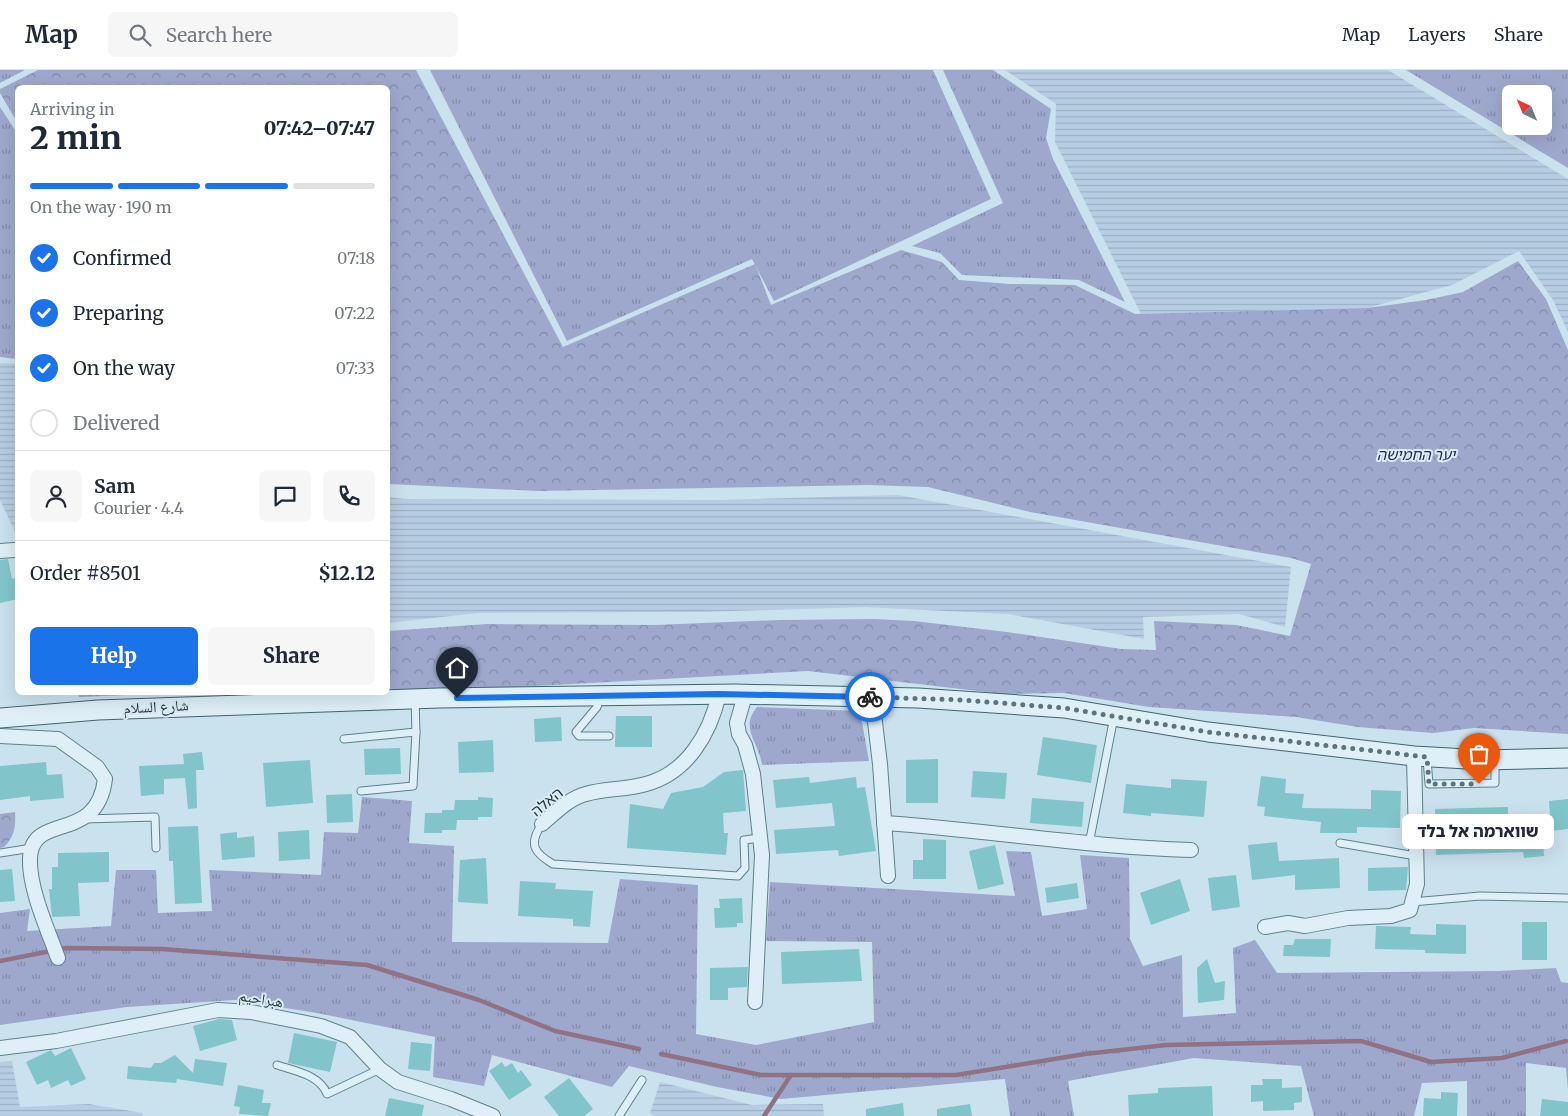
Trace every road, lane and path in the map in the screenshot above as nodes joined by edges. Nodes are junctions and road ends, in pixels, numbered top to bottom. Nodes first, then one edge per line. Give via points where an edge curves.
1 (719, 694) junction
2 (744, 694) junction
3 (600, 696) junction
4 (872, 697) junction
5 (415, 698) junction
6 (1114, 716) junction
7 (0, 718) edge
8 (416, 732) junction
9 (0, 736) edge
10 (609, 736) dead end
11 (344, 739) dead end
12 (1421, 756) junction
13 (1568, 758) edge
14 (1494, 761) junction
15 (361, 791) dead end
16 (84, 820) junction
17 (884, 823) junction
18 (542, 824) joint
19 (760, 838) junction
20 (1340, 843) dead end
21 (1089, 844) junction
22 (32, 848) junction
23 (156, 848) dead end
24 (1191, 850) dead end
25 (0, 853) edge
26 (1416, 856) junction
27 (888, 876) dead end
28 (1568, 898) edge
29 (1412, 902) junction
30 (1265, 927) dead end
31 (58, 958) dead end
32 (756, 1002) dead end
33 (0, 1048) edge
34 (277, 1065) dead end
35 (380, 1069) junction
36 (642, 1080) dead end
37 (493, 1116) edge
38 (620, 1116) edge

1 - 2 main road, شارع السلام
1 - 3 main road, شارع السلام
1 - 18 street, האלה via 708,727 690,758 675,771 645,785 584,794 565,804
2 - 4 main road, شارع السلام
2 - 19 street via 737,723 753,774
3 - 5 main road, شارع السلام
3 - 10 lane via 597,707 576,732 579,736
4 - 6 main road, شارع السلام via 1017,704
4 - 17 street
5 - 7 main road, شارع السلام via 108,710
5 - 8 lane
6 - 12 main road, شارع السلام via 1208,732
6 - 21 lane
8 - 11 lane
8 - 15 lane via 413,786
9 - 16 street via 58,739 97,767 105,779 103,796
12 - 14 main road, شارع السلام
12 - 14 lane via 1429,784 1495,784
12 - 26 street
13 - 14 main road, شارع السلام
16 - 22 street via 40,834
16 - 23 lane via 155,817
17 - 21 street via 987,831
17 - 27 street
18 - 19 lane, האלה via 536,832 535,850 553,864 738,876 745,868 744,840
19 - 32 street
20 - 26 lane
21 - 24 street
22 - 25 lane
22 - 31 street via 30,860 34,889
26 - 29 street via 1417,884
28 - 29 lane via 1480,896
29 - 30 street via 1410,910 1391,916
33 - 35 street, هبراحيم via 56,1041 201,1012 236,1010 321,1026 350,1037
34 - 35 lane via 320,1082 327,1094
35 - 37 street, هبراحيم via 398,1082
36 - 38 lane

